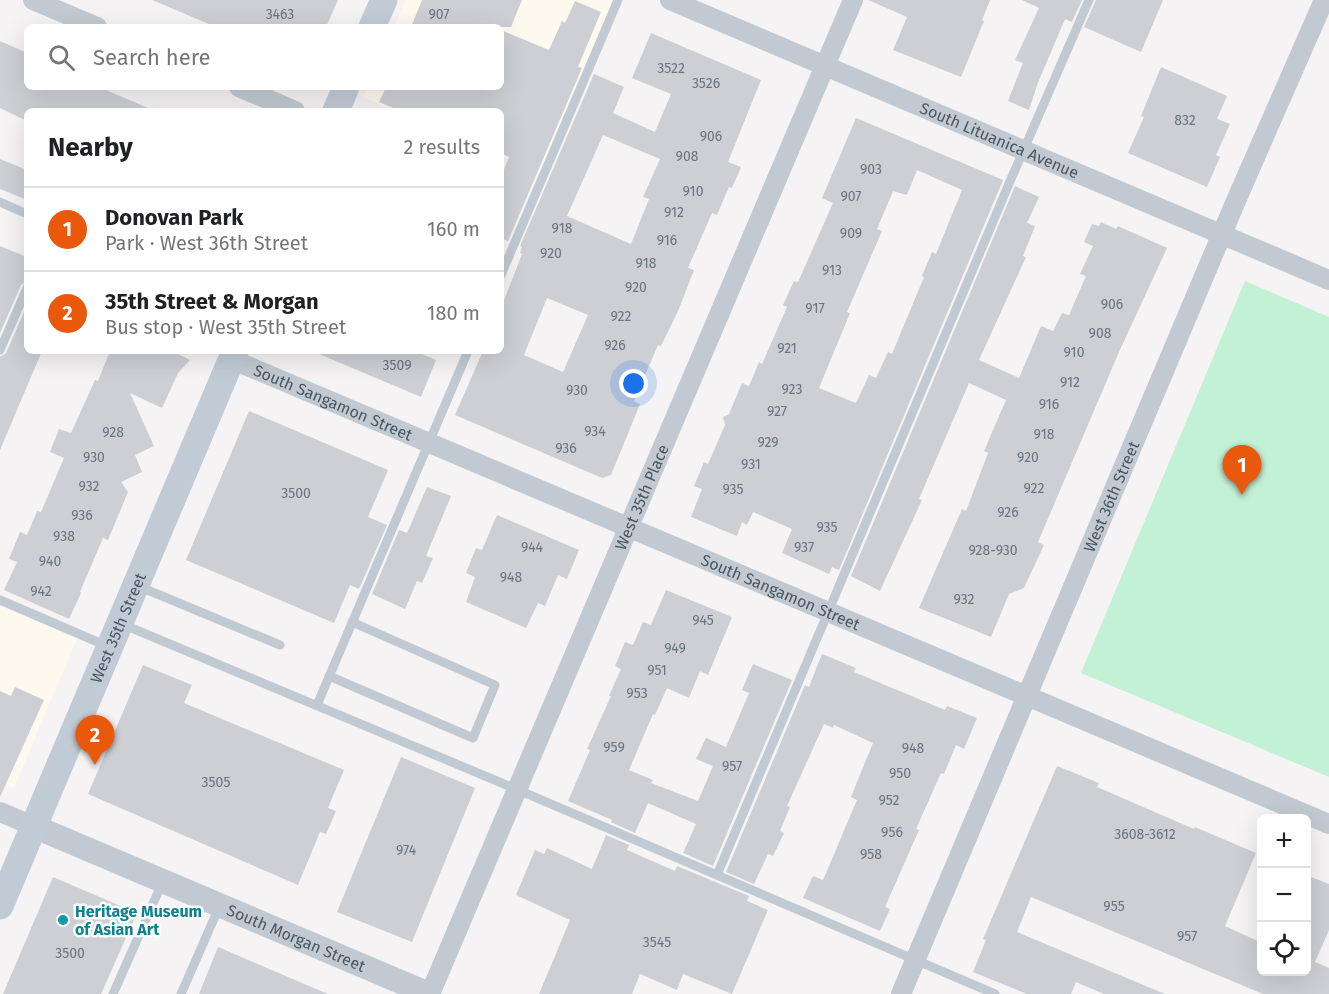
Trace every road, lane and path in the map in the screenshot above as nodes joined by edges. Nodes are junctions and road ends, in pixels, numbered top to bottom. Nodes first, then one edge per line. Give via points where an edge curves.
1 (33, 0) edge
2 (384, 0) edge
3 (618, 0) edge
4 (670, 0) edge
5 (853, 0) edge
6 (1089, 0) edge
7 (1324, 0) edge
8 (90, 24) edge
9 (373, 24) edge
10 (825, 66) junction
11 (246, 90) edge
12 (345, 90) edge
13 (288, 108) edge
14 (337, 108) edge
15 (1024, 150) junction
16 (0, 202) edge
17 (24, 212) edge
18 (1222, 234) junction
19 (504, 268) edge
20 (1329, 280) edge
21 (24, 295) edge
22 (0, 350) edge
23 (467, 354) edge
24 (233, 355) edge
25 (429, 443) junction
26 (628, 527) junction
27 (136, 585) junction
28 (0, 600) edge
29 (830, 612) junction
30 (352, 622) junction
31 (115, 635) junction
32 (280, 645) dead end
33 (329, 676) junction
34 (1027, 695) junction
35 (317, 705) junction
36 (517, 790) junction
37 (0, 812) edge
38 (1329, 824) edge
39 (33, 826) junction
40 (717, 875) junction
41 (163, 881) junction
42 (220, 905) junction
43 (0, 906) edge
44 (915, 960) junction
45 (113, 994) edge
46 (181, 994) edge
47 (430, 994) edge
48 (901, 994) edge
49 (995, 994) edge

1 - 8 street
2 - 9 main road
3 - 19 lane
4 - 10 street, South Lituanica Avenue
5 - 10 street, West 35th Place
6 - 15 lane
7 - 18 street, West 36th Street
10 - 15 street, South Lituanica Avenue
10 - 26 street, West 35th Place
11 - 13 street
12 - 14 main road
15 - 18 street, South Lituanica Avenue
15 - 29 lane
16 - 17 lane
18 - 20 street, South Lituanica Avenue
18 - 34 street, West 36th Street
21 - 22 lane
23 - 25 lane
24 - 25 street, South Sangamon Street
24 - 27 main road, West 35th Street
25 - 26 street, South Sangamon Street
25 - 30 lane
26 - 29 street, South Sangamon Street
26 - 36 street, West 35th Place
27 - 31 main road, West 35th Street
27 - 32 lane
28 - 31 lane
29 - 34 street, South Sangamon Street
29 - 40 lane
30 - 33 lane
30 - 33 lane via 495,685 473,738
31 - 35 lane
31 - 39 main road, West 35th Street
33 - 35 lane
34 - 38 street, South Sangamon Street
34 - 44 street, West 36th Street
35 - 36 lane
36 - 40 lane
36 - 47 street, West 35th Place
37 - 39 street, South Morgan Street
39 - 41 street, South Morgan Street
39 - 43 main road, West 35th Street
40 - 44 lane
41 - 42 street, South Morgan Street
41 - 45 lane
42 - 46 lane
42 - 47 street, South Morgan Street
44 - 48 street, West 36th Street
44 - 49 lane

